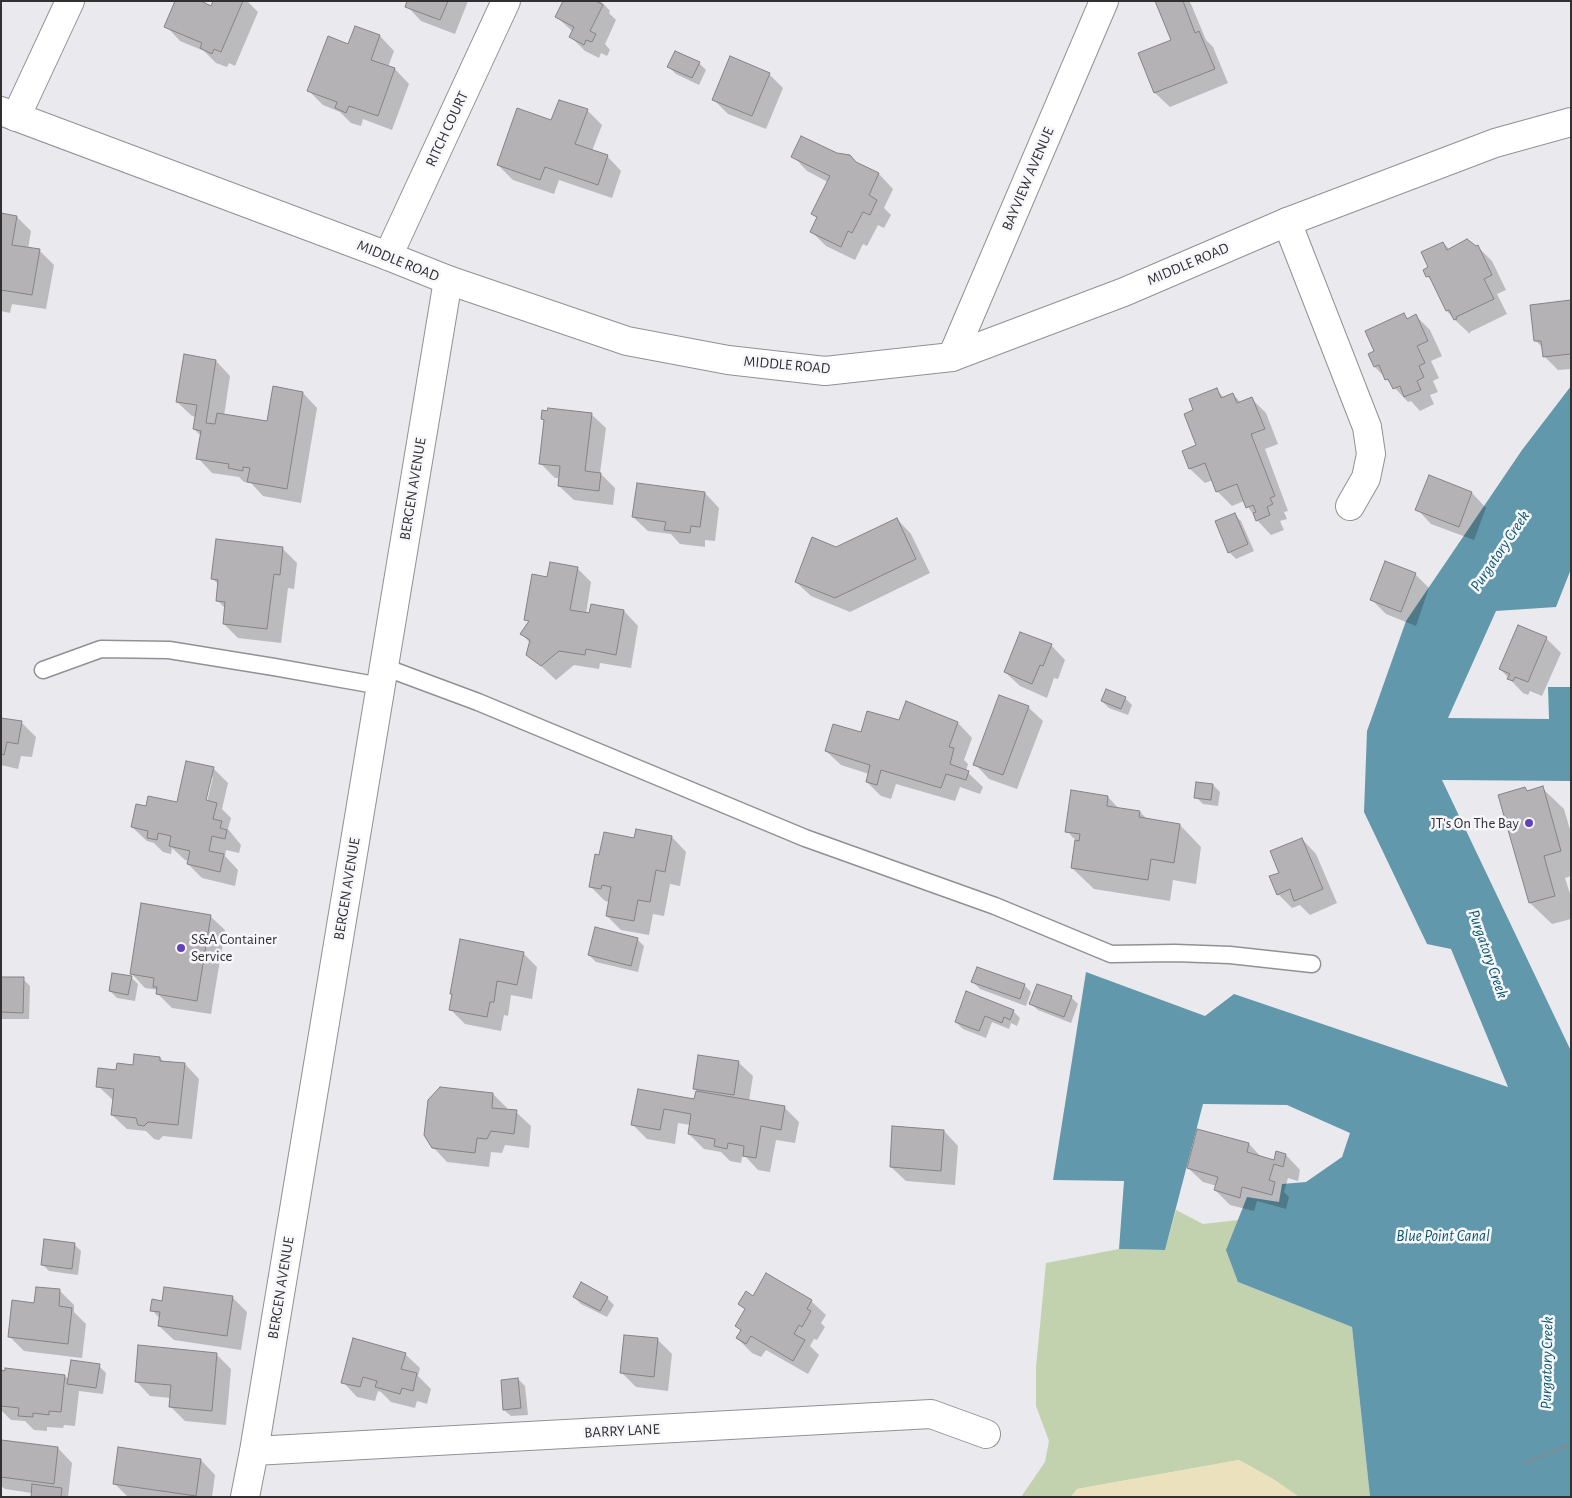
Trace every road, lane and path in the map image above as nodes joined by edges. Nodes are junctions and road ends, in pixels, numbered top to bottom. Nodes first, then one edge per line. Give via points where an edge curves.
1 (70, 1) edge
2 (506, 1) edge
3 (1104, 1) edge
4 (8, 114) edge
5 (1571, 122) edge
6 (1287, 222) junction
7 (388, 256) junction
8 (448, 280) junction
9 (952, 356) junction
10 (1350, 506) dead end
11 (44, 670) dead end
12 (382, 676) junction
13 (1312, 964) dead end
14 (986, 1434) dead end
15 (1571, 1444) edge
16 (254, 1451) junction
17 (1524, 1464) dead end
18 (245, 1497) edge

1 - 4 street
2 - 7 street, RITCH COURT
3 - 9 street, BAYVIEW AVENUE
4 - 7 street, MIDDLE ROAD
5 - 6 street, MIDDLE ROAD via 1495,143
6 - 9 street, MIDDLE ROAD via 1124,292
6 - 10 street via 1367,427 1371,454 1366,478
7 - 8 street, MIDDLE ROAD
8 - 9 street, MIDDLE ROAD via 627,341 728,360 825,371
8 - 12 street, BERGEN AVENUE
11 - 12 lane via 102,649 169,650
12 - 13 lane via 478,702 805,838 995,906 1111,954 1230,955
12 - 16 street, BERGEN AVENUE
14 - 16 street, BARRY LANE via 931,1414
15 - 17 path
16 - 18 street, BERGEN AVENUE

